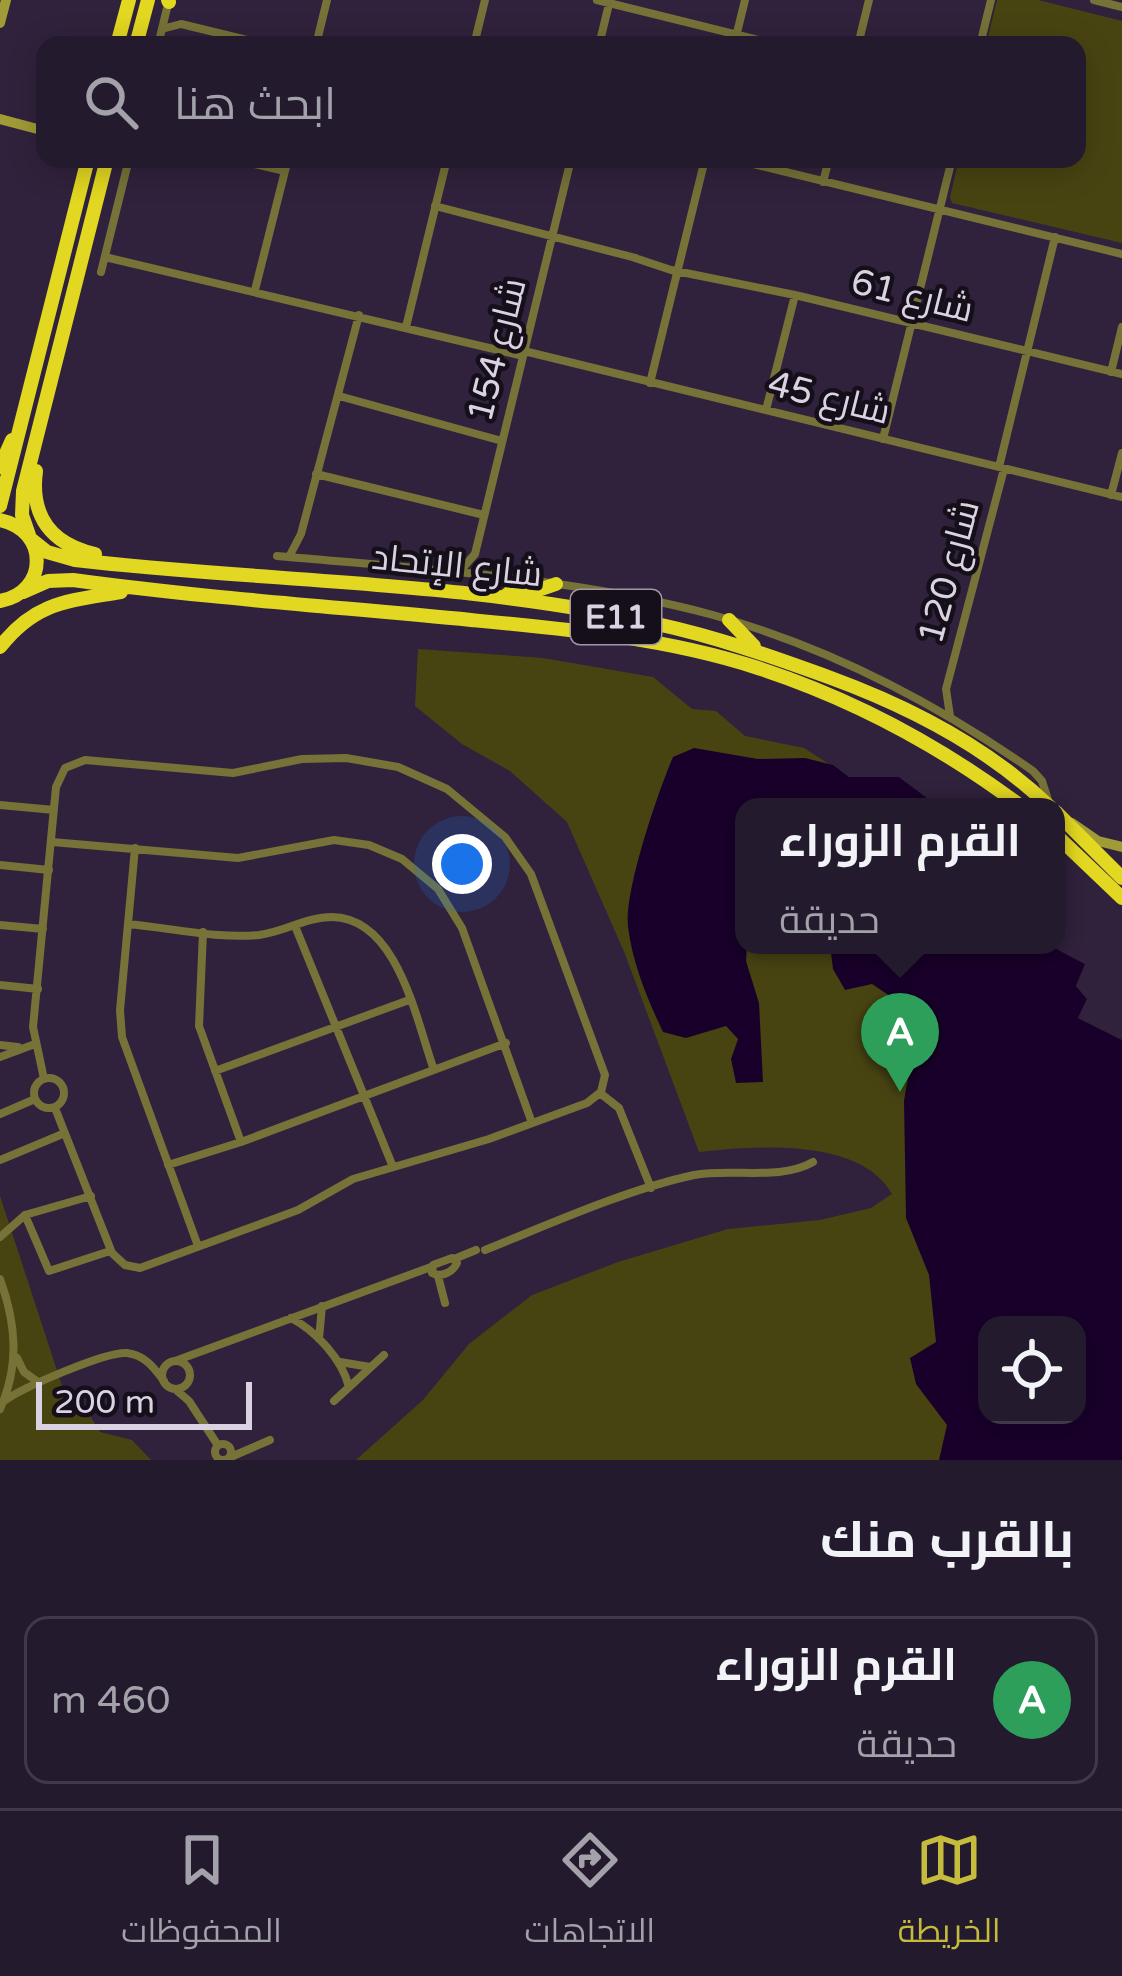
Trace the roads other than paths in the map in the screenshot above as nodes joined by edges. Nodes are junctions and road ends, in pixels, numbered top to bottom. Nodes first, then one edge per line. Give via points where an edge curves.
1 (129, 0) edge
2 (328, 0) edge
3 (485, 0) edge
4 (597, 0) edge
5 (745, 0) edge
6 (869, 0) edge
7 (991, 0) edge
8 (1094, 0) edge
9 (3, 1) edge
10 (163, 2) edge
11 (609, 2) edge
12 (1122, 7) edge
13 (0, 23) edge
14 (181, 24) junction
15 (162, 29) junction
16 (119, 36) edge
17 (145, 36) edge
18 (160, 36) edge
19 (231, 36) edge
20 (318, 36) edge
21 (476, 36) edge
22 (601, 36) edge
23 (722, 36) edge
24 (736, 36) edge
25 (860, 36) edge
26 (982, 36) edge
27 (0, 119) edge
28 (36, 128) edge
29 (86, 168) edge
30 (105, 168) edge
31 (127, 168) edge
32 (269, 168) edge
33 (287, 168) edge
34 (445, 168) edge
35 (569, 168) edge
36 (703, 168) edge
37 (769, 168) edge
38 (827, 168) edge
39 (950, 168) edge
40 (286, 172) junction
41 (824, 182) junction
42 (435, 209) junction
43 (939, 210) junction
44 (552, 238) junction
45 (1054, 238) junction
46 (1122, 254) edge
47 (105, 256) junction
48 (678, 269) junction
49 (101, 272) dead end
50 (256, 290) junction
51 (795, 295) junction
52 (358, 315) junction
53 (911, 323) junction
54 (406, 327) junction
55 (1122, 327) edge
56 (1027, 351) junction
57 (524, 354) junction
58 (1111, 372) junction
59 (1122, 374) edge
60 (650, 383) junction
61 (339, 396) junction
62 (28, 402) junction
63 (766, 410) junction
64 (39, 429) junction
65 (883, 439) junction
66 (502, 441) junction
67 (1122, 453) edge
68 (0, 466) edge
69 (1002, 468) junction
70 (316, 474) junction
71 (1117, 496) edge
72 (0, 506) edge
73 (484, 514) junction
74 (0, 520) edge
75 (301, 534) junction
76 (31, 537) junction
77 (475, 554) junction
78 (277, 556) dead end
79 (290, 557) junction
80 (308, 559) junction
81 (139, 567) junction
82 (457, 573) junction
83 (486, 577) junction
84 (506, 578) junction
85 (556, 584) junction
86 (131, 588) junction
87 (13, 597) edge
88 (506, 599) junction
89 (0, 612) edge
90 (728, 620) junction
91 (0, 647) edge
92 (763, 652) junction
93 (946, 689) junction
94 (925, 702) junction
95 (950, 716) junction
96 (1009, 798) edge
97 (1039, 798) edge
98 (1050, 798) edge
99 (0, 805) edge
100 (54, 810) junction
101 (1065, 818) edge
102 (1065, 821) edge
103 (52, 842) junction
104 (1065, 844) edge
105 (1122, 847) edge
106 (135, 848) junction
107 (0, 865) edge
108 (49, 870) junction
109 (1122, 878) edge
110 (1122, 898) edge
111 (128, 924) junction
112 (0, 925) edge
113 (295, 926) junction
114 (43, 928) junction
115 (203, 932) junction
116 (0, 986) edge
117 (38, 989) junction
118 (409, 1000) junction
119 (334, 1027) junction
120 (506, 1043) junction
121 (0, 1045) edge
122 (30, 1046) junction
123 (0, 1057) edge
124 (434, 1070) junction
125 (215, 1072) junction
126 (44, 1079) junction
127 (600, 1093) junction
128 (366, 1095) junction
129 (35, 1099) junction
130 (55, 1108) junction
131 (0, 1114) edge
132 (532, 1123) junction
133 (64, 1133) junction
134 (241, 1142) junction
135 (0, 1160) edge
136 (813, 1162) dead end
137 (168, 1165) junction
138 (393, 1167) junction
139 (651, 1188) junction
140 (91, 1196) junction
141 (25, 1215) junction
142 (0, 1237) edge
143 (199, 1246) junction
144 (111, 1250) junction
145 (435, 1271) junction
146 (0, 1279) edge
147 (445, 1304) dead end
148 (322, 1305) junction
149 (290, 1317) junction
150 (319, 1340) junction
151 (204, 1349) junction
152 (15, 1352) junction
153 (384, 1355) dead end
154 (339, 1361) junction
155 (148, 1362) junction
156 (172, 1362) junction
157 (370, 1367) junction
158 (189, 1371) junction
159 (40, 1382) junction
160 (164, 1382) junction
161 (187, 1383) junction
162 (350, 1387) junction
163 (174, 1388) junction
164 (189, 1401) junction
165 (334, 1401) dead end
166 (2, 1405) edge
167 (270, 1440) dead end

1 - 16 highway
2 - 20 street
3 - 21 street
4 - 11 street
5 - 24 street
6 - 25 street
7 - 26 street
8 - 12 street
9 - 13 street
10 - 14 street
10 - 15 street
10 - 17 highway
11 - 22 street
11 - 23 street
14 - 15 street
14 - 19 street
15 - 18 street
27 - 28 street
29 - 62 highway
30 - 64 highway
31 - 47 street
32 - 40 street
33 - 40 street
34 - 42 street
35 - 44 street, شارع 154
36 - 48 street
37 - 41 street
38 - 41 street
39 - 43 street
40 - 50 street
41 - 43 street
42 - 44 street, شارع 61
42 - 54 street
43 - 45 street
43 - 53 street
44 - 48 street, شارع 61
44 - 57 street, شارع 154
45 - 46 street
45 - 56 street, شارع 120
47 - 49 street
47 - 50 street, شارع 45
48 - 51 street, شارع 61
48 - 60 street
50 - 52 street, شارع 45
51 - 53 street, شارع 61
51 - 63 street
52 - 54 street, شارع 45
52 - 61 street
53 - 56 street, شارع 61
53 - 65 street
54 - 57 street, شارع 45
55 - 58 street
56 - 58 street, شارع 61
56 - 69 street, شارع 120
57 - 60 street, شارع 45
57 - 66 street, شارع 154
58 - 59 street, شارع 61
60 - 63 street, شارع 45
61 - 66 street
61 - 70 street
62 - 68 highway
62 - 72 highway
63 - 65 street, شارع 45
64 - 76 highway via 22,504
64 - 81 highway via 34,484 44,524 72,548
65 - 69 street, شارع 45
66 - 73 street, شارع 154
67 - 71 street
69 - 71 street, شارع 45
69 - 93 street, شارع 120
70 - 73 street
70 - 75 street
73 - 77 street, شارع 154
74 - 76 highway, شارع الإتحاد
75 - 79 street
75 - 80 street
76 - 81 highway, شارع الإتحاد / E11 via 62,557
76 - 87 highway via 38,562 31,584
77 - 82 street
77 - 83 street
78 - 79 street
79 - 80 street
80 - 82 street
81 - 88 highway, شارع الإتحاد / E11
82 - 83 street
83 - 84 street
84 - 85 street
84 - 88 highway via 515,589
85 - 88 highway
85 - 90 street
86 - 87 highway, شارع الإتحاد / E11 via 57,579
86 - 91 highway via 49,606
86 - 96 highway, شارع الإتحاد / E11 via 550,626 702,652 866,711
87 - 89 street
88 - 92 highway, شارع الإتحاد / E11 via 652,622
90 - 92 highway
90 - 94 street
92 - 97 highway, شارع الإتحاد / E11 via 909,712
93 - 94 street, شارع 120
93 - 95 street, شارع 120
94 - 95 street
95 - 98 street via 1034,771
99 - 100 street
100 - 103 street
100 - 127 street via 60,773 85,760 232,773 346,758 434,782 483,815 531,874 604,1070
101 - 105 street
102 - 109 highway, شارع الإتحاد / E11
103 - 106 street
103 - 108 street
104 - 110 highway
106 - 111 street
106 - 120 street via 248,858 334,840 402,859 454,913
107 - 108 street
108 - 114 street
111 - 115 street
111 - 137 street via 122,1037
112 - 114 street
113 - 115 street via 254,935
113 - 118 street via 335,917 371,930
113 - 119 street
114 - 117 street
115 - 125 street via 197,1012
116 - 117 street
117 - 122 street
118 - 119 street
118 - 124 street
119 - 125 street
119 - 128 street
120 - 124 street
120 - 132 street
121 - 122 street
122 - 123 street
122 - 126 street
124 - 128 street
125 - 134 street
126 - 129 street
126 - 130 street via 64,1088
127 - 132 street
127 - 139 street via 619,1108
128 - 134 street
128 - 138 street
129 - 130 street
129 - 131 street
130 - 133 street
132 - 138 street
133 - 135 street
133 - 140 street
134 - 137 street
136 - 139 street via 794,1170 705,1173
137 - 143 street
138 - 143 street
139 - 145 street
140 - 141 street
140 - 144 street
141 - 142 street
141 - 144 street via 49,1271
143 - 144 street via 135,1268
145 - 147 street
145 - 148 street
146 - 152 street
148 - 149 street
148 - 150 street
149 - 150 street
149 - 151 street
150 - 154 street
151 - 156 street
151 - 158 street
152 - 159 street
152 - 166 street
153 - 157 street
154 - 157 street
154 - 162 street
155 - 156 street
155 - 159 street via 116,1354
155 - 160 street
156 - 158 street
156 - 160 street
157 - 162 street
158 - 161 street
159 - 166 street
160 - 163 street
161 - 163 street
161 - 164 street
162 - 165 street
163 - 164 street
164 - 167 street via 226,1460

